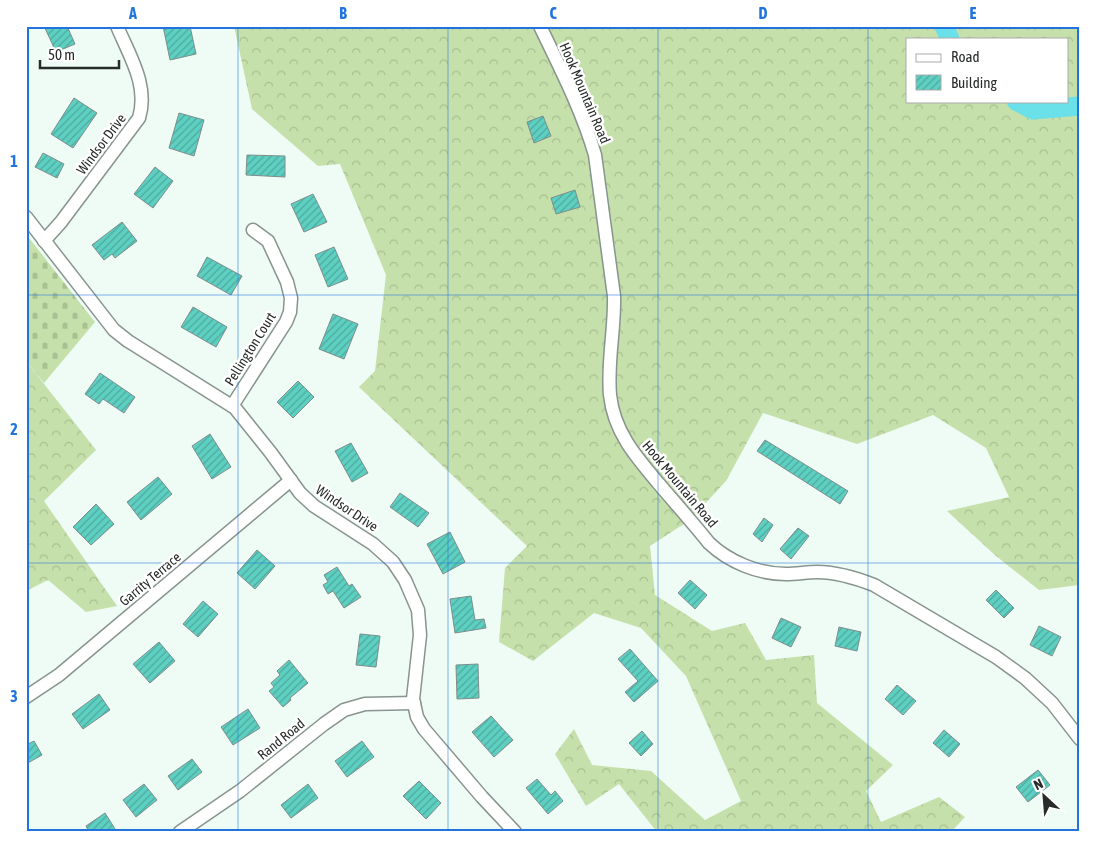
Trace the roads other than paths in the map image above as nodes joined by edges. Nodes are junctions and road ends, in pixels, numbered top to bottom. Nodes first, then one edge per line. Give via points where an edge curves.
1 (117, 26) edge
2 (540, 26) edge
3 (26, 217) edge
4 (253, 230) dead end
5 (44, 241) junction
6 (232, 406) junction
7 (291, 480) junction
8 (26, 697) edge
9 (414, 703) junction
10 (1080, 738) edge
11 (180, 832) edge
12 (515, 832) edge

1 - 5 street, Windsor Drive via 142,85 140,118
2 - 10 street, Hook Mountain Road via 578,107 595,155 614,296 610,396 617,424 635,456 719,553 773,574 834,574 880,588 996,657 1025,678 1052,703
3 - 5 street, Windsor Drive
4 - 6 street, Pellington Court via 268,241 287,282 290,307 286,322
5 - 6 street, Windsor Drive via 114,330
6 - 7 street, Windsor Drive
7 - 8 street, Garrity Terrace via 59,675
7 - 9 street, Windsor Drive via 314,506 384,553 405,580 420,622
9 - 11 street, Rand Road via 365,704 344,710 240,791
9 - 12 street, Windsor Drive via 424,729

